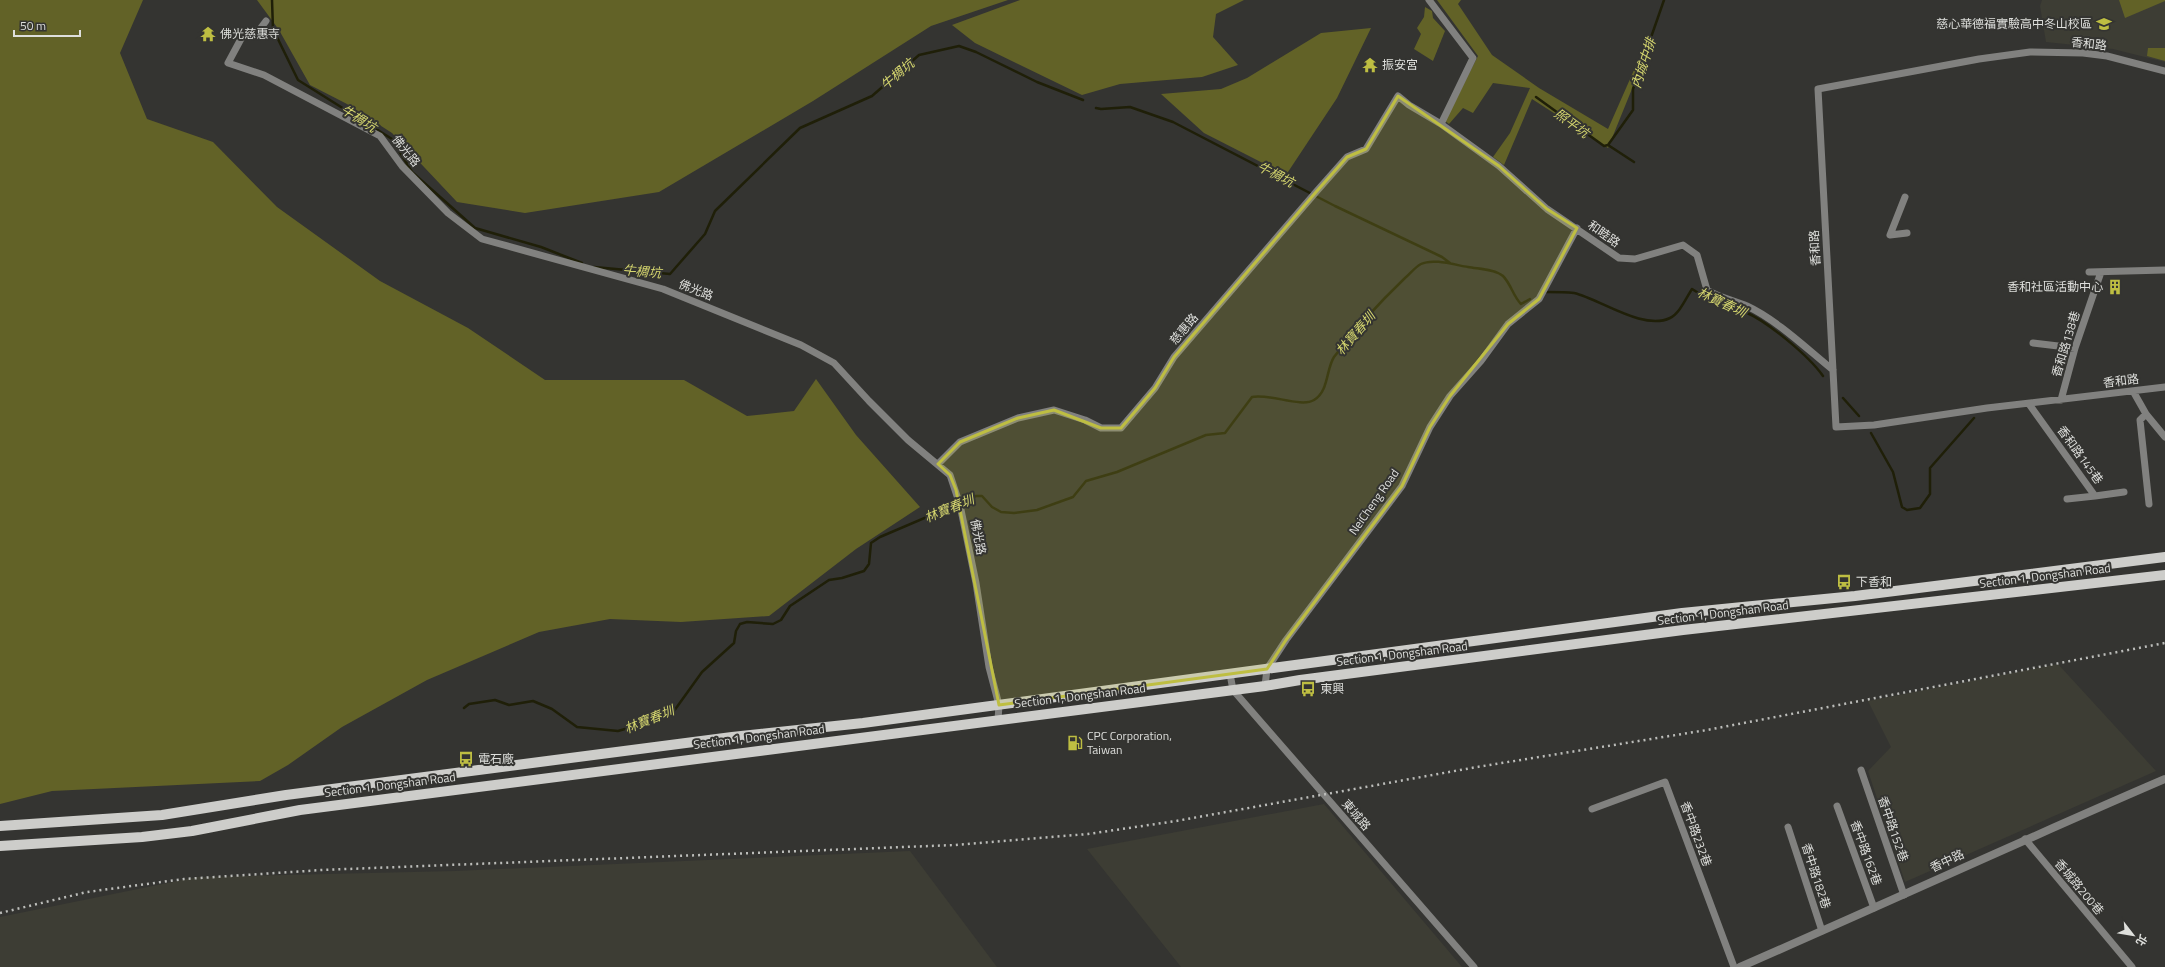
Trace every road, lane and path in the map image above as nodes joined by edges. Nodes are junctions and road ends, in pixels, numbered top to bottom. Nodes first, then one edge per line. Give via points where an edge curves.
1 (1429, 0) edge
2 (266, 22) dead end
3 (2165, 71) edge
4 (1398, 96) joint
5 (1441, 124) junction
6 (1905, 197) dead end
7 (1577, 228) junction
8 (1907, 233) dead end
9 (2165, 270) edge
10 (2089, 272) dead end
11 (2101, 272) junction
12 (2033, 343) dead end
13 (2075, 348) junction
14 (1833, 370) junction
15 (2165, 387) edge
16 (2133, 391) junction
17 (2061, 400) junction
18 (2029, 404) junction
19 (2146, 414) junction
20 (2165, 437) edge
21 (938, 464) junction
22 (2124, 492) dead end
23 (2095, 496) junction
24 (2067, 499) dead end
25 (2149, 504) dead end
26 (2165, 557) edge
27 (2165, 575) edge
28 (1855, 596) junction
29 (1856, 611) junction
30 (1682, 613) junction
31 (1683, 630) junction
32 (1267, 669) junction
33 (1230, 674) junction
34 (1265, 686) junction
35 (1233, 690) junction
36 (998, 705) junction
37 (998, 720) junction
38 (1861, 770) dead end
39 (415, 779) junction
40 (2165, 779) edge
41 (416, 794) junction
42 (1837, 806) dead end
43 (1592, 809) dead end
44 (0, 826) edge
45 (1788, 827) dead end
46 (2025, 839) junction
47 (0, 846) edge
48 (1904, 895) junction
49 (1874, 908) junction
50 (1822, 931) junction
51 (1474, 967) edge
52 (1734, 967) edge
53 (1740, 967) edge
54 (2132, 967) edge

1 - 5 street via 1472,58
2 - 21 street, 佛光路 via 260,30 242,37 228,63 264,75 380,136 402,166 448,213 482,238 664,288 801,345 834,363 908,440
3 - 14 street, 香和路 via 2083,53 2030,52 1818,89
4 - 5 street, 和睦路
4 - 21 street, 慈惠路 via 1366,149 1347,157 1174,357 1155,388 1121,428 1101,428 1054,410 1018,418 960,442
5 - 7 street, 和睦路 via 1499,166 1547,209
6 - 8 street via 1890,235
7 - 14 street, 和睦路 via 1619,258 1635,259 1683,245 1697,255 1707,290 1717,297 1754,310 1780,327
7 - 32 street, NeiCheng Road via 1538,299 1508,324 1481,361 1450,396 1430,427 1402,486
9 - 11 street
10 - 11 street
11 - 13 street, 香和路138巷
12 - 13 street
13 - 17 street, 香和路138巷
14 - 18 street, 香和路 via 1836,428
15 - 16 street, 香和路
16 - 17 street, 香和路
16 - 19 street
17 - 18 street, 香和路
18 - 23 street, 香和路145巷
19 - 20 street
19 - 25 street via 2140,420
21 - 36 street, 佛光路 via 950,475 960,504
22 - 23 street, 香和路145巷
23 - 24 street
26 - 28 main road, Section 1, Dongshan Road
27 - 29 main road, Section 1, Dongshan Road
28 - 29 main road
28 - 30 main road, Section 1, Dongshan Road
29 - 31 main road, Section 1, Dongshan Road
30 - 31 main road
30 - 32 main road, Section 1, Dongshan Road
31 - 34 main road, Section 1, Dongshan Road
32 - 33 main road, Section 1, Dongshan Road
32 - 34 street, NeiCheng Road
33 - 35 street
33 - 36 main road, Section 1, Dongshan Road
34 - 35 main road, Section 1, Dongshan Road
35 - 37 main road, Section 1, Dongshan Road
35 - 51 street, 東城路
36 - 37 street, 佛光路
36 - 39 main road, Section 1, Dongshan Road
37 - 41 main road, Section 1, Dongshan Road
38 - 48 street, 香中路152巷
39 - 41 main road
39 - 44 main road, Section 1, Dongshan Road via 286,795 162,815
40 - 46 street, 香中路
41 - 47 main road, Section 1, Dongshan Road via 300,810 185,832
42 - 49 street, 香中路162巷
43 - 52 street, 香中路232巷 via 1665,782
45 - 50 street, 香中路182巷
46 - 48 street, 香中路
46 - 54 street, 香城路200巷
48 - 49 street, 香中路
49 - 50 street, 香中路
50 - 53 street, 香中路

